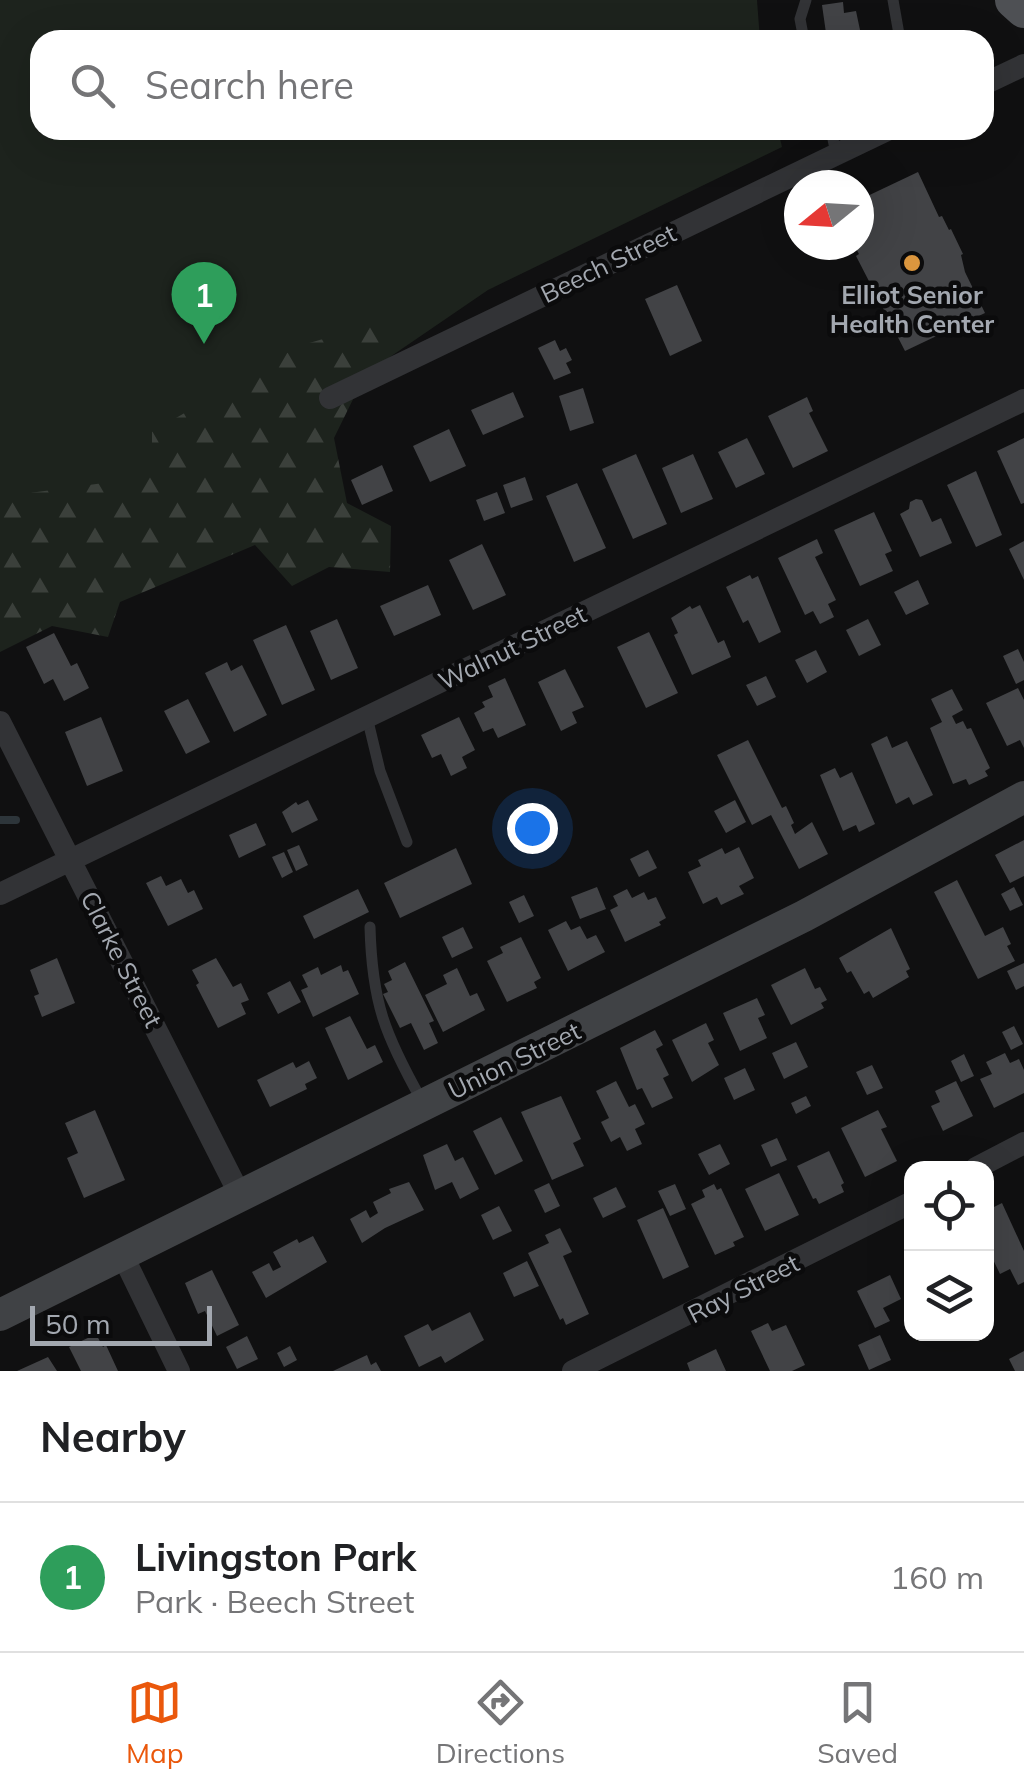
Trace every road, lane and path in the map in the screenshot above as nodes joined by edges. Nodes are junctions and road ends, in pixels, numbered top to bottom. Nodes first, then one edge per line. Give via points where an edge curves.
1 (806, 0) edge
2 (893, 0) edge
3 (1014, 0) edge
4 (1024, 9) edge
5 (802, 30) edge
6 (898, 30) edge
7 (1024, 65) edge
8 (994, 79) edge
9 (833, 142) edge
10 (330, 398) dead end
11 (1024, 400) edge
12 (368, 716) junction
13 (0, 722) edge
14 (1024, 797) edge
15 (406, 842) dead end
16 (72, 859) junction
17 (0, 894) edge
18 (370, 927) dead end
19 (424, 1104) junction
20 (1024, 1143) edge
21 (989, 1161) edge
22 (241, 1197) junction
23 (904, 1206) edge
24 (123, 1256) junction
25 (0, 1316) edge
26 (178, 1371) edge
27 (573, 1371) edge

1 - 5 lane
2 - 6 lane
3 - 4 main road
7 - 8 street
9 - 10 street, Beech Street
11 - 12 street, Walnut Street
12 - 15 lane
12 - 16 street, Walnut Street
13 - 16 street, Clarke Street
14 - 19 street, Union Street via 804,916
16 - 17 street, Walnut Street
16 - 22 street, Clarke Street
18 - 19 lane via 377,1006
19 - 22 street, Union Street
20 - 21 street
22 - 24 street, Union Street
23 - 27 street, Ray Street
24 - 25 street, Union Street
24 - 26 street

